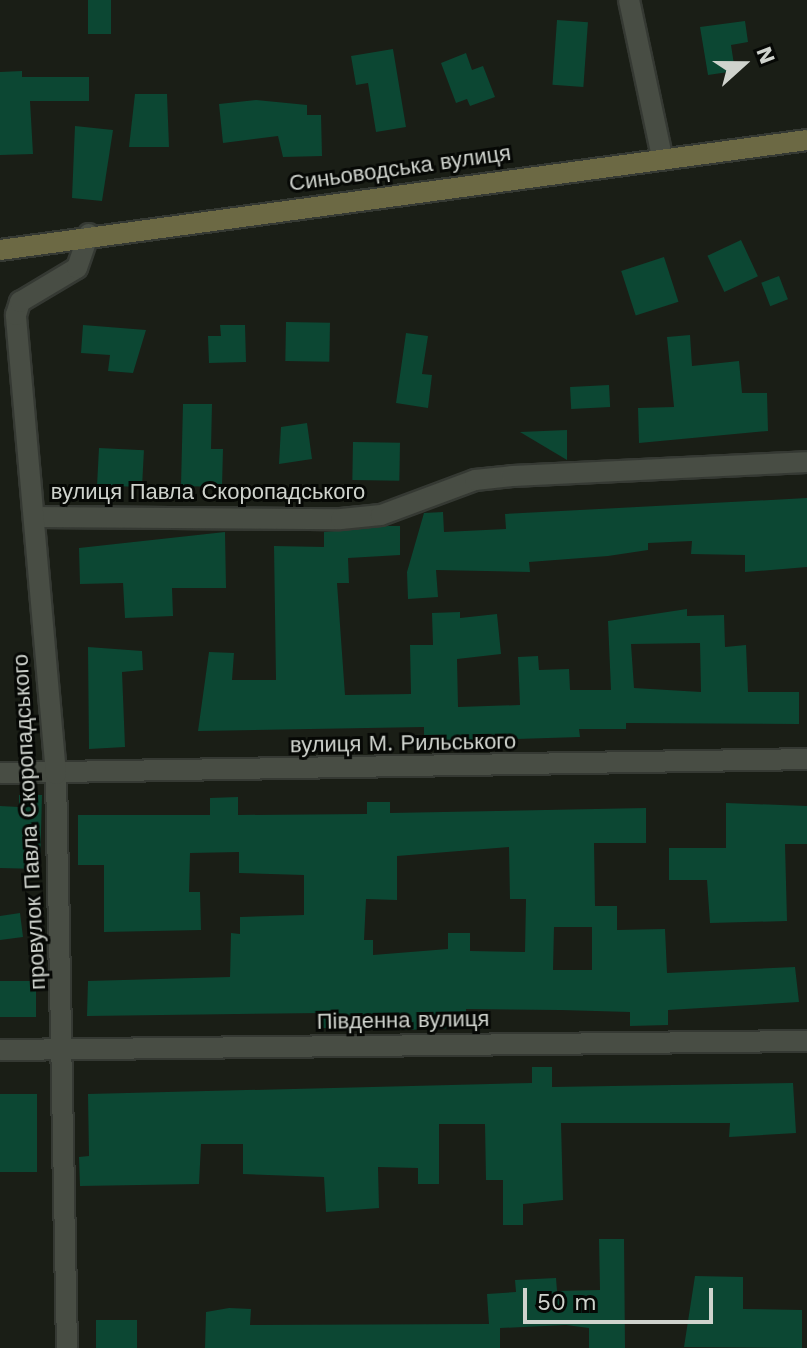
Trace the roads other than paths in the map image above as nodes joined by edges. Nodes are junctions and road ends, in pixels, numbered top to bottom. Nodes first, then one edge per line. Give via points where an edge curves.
1 (629, 0) edge
2 (807, 140) edge
3 (662, 157) junction
4 (89, 234) junction
5 (0, 250) edge
6 (807, 462) edge
7 (35, 517) junction
8 (807, 759) edge
9 (0, 773) edge
10 (56, 774) junction
11 (807, 1041) edge
12 (62, 1047) junction
13 (0, 1050) edge
14 (67, 1348) edge

1 - 3 street
2 - 3 street, Синьоводська вулиця
3 - 4 street, Синьоводська вулиця
4 - 5 street, Синьоводська вулиця
4 - 7 street, провулок Павла Скоропадського via 77,268 20,302 16,315
6 - 7 street, вулиця Павла Скоропадського via 500,477 381,515 341,519
7 - 10 street, провулок Павла Скоропадського
8 - 10 street, вулиця М. Рильського
9 - 10 street, вулиця М. Рильського
10 - 12 street, провулок Павла Скоропадського
11 - 12 street, Південна вулиця
12 - 13 street, Південна вулиця
12 - 14 street, провулок Павла Скоропадського

